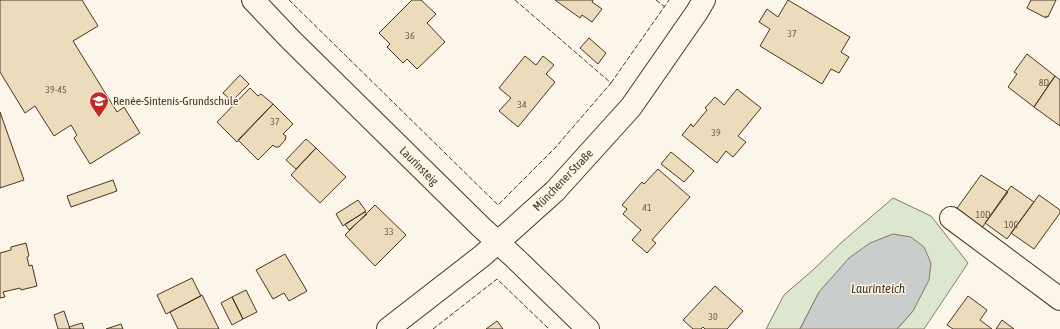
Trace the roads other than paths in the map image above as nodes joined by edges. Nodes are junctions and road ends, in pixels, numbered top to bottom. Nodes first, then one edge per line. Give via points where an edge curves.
1 (253, 0) edge
2 (704, 0) edge
3 (951, 218) dead end
4 (498, 242) junction
5 (1060, 299) edge
6 (388, 329) edge
7 (588, 329) edge

1 - 4 street, Laurinsteig
2 - 4 street, Münchener Straße via 631,107 555,191
3 - 5 street
4 - 6 street, Münchener Straße
4 - 7 street, Laurinsteig

